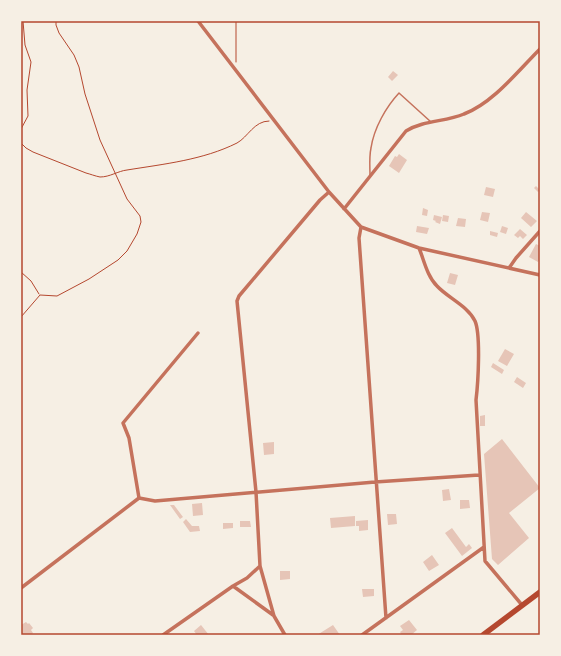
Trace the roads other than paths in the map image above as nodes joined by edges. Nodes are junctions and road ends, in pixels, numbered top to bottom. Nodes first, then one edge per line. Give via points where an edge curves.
1 (198, 21) edge
2 (540, 49) edge
3 (431, 122) junction
4 (370, 176) junction
5 (329, 192) junction
6 (344, 209) junction
7 (361, 227) junction
8 (540, 231) edge
9 (419, 248) junction
10 (509, 268) junction
11 (540, 275) edge
12 (198, 333) dead end
13 (479, 475) junction
14 (375, 482) junction
15 (256, 492) junction
16 (139, 498) junction
17 (484, 547) junction
18 (260, 566) junction
19 (233, 586) junction
20 (21, 588) edge
21 (540, 592) edge
22 (522, 605) junction
23 (274, 616) junction
24 (386, 618) junction
25 (163, 635) edge
26 (285, 635) edge
27 (362, 635) edge
28 (483, 635) edge

1 - 5 street
2 - 3 street via 483,105 463,115
3 - 4 street via 406,131
3 - 4 lane via 400,93 391,102 378,127 371,148
4 - 6 street
5 - 6 street
5 - 15 street via 237,301
6 - 7 street
7 - 9 street
7 - 14 street via 359,238
8 - 10 street
9 - 10 street
9 - 13 street via 436,285 467,310 475,321 478,334 476,400
10 - 11 street
12 - 16 street via 123,423 129,438
13 - 14 street
13 - 17 street
14 - 15 street
14 - 24 street
15 - 16 street via 154,501
15 - 18 street
16 - 20 street
17 - 22 street via 485,560
17 - 24 street
18 - 19 street
18 - 23 street
19 - 23 street
19 - 25 street
21 - 22 main road
22 - 28 main road
23 - 26 street
24 - 27 street

